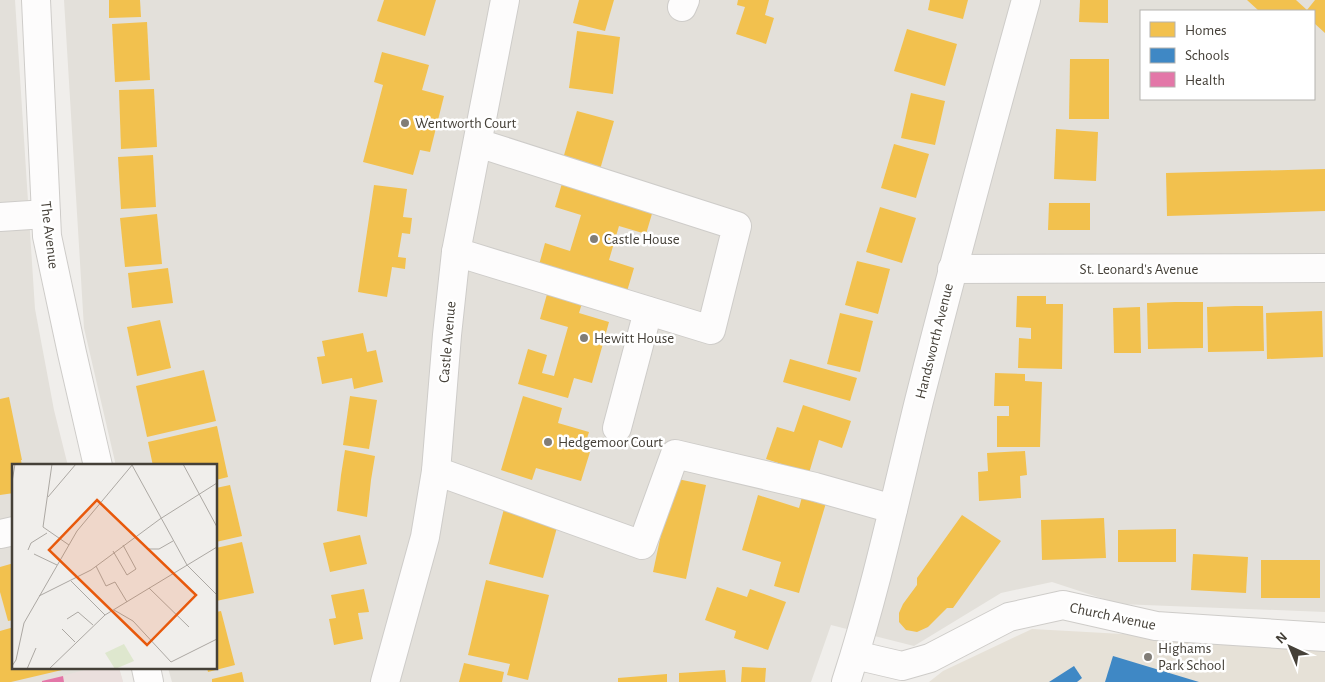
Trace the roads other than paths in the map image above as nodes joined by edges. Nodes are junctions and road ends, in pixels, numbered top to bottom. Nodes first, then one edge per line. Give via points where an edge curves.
1 (36, 0) edge
2 (506, 0) edge
3 (1026, 0) edge
4 (478, 143) junction
5 (46, 214) junction
6 (0, 217) edge
7 (456, 252) junction
8 (1325, 268) edge
9 (952, 270) junction
10 (648, 311) junction
11 (617, 428) dead end
12 (98, 464) edge
13 (436, 471) junction
14 (893, 510) junction
15 (1325, 637) edge
16 (855, 655) junction
17 (385, 682) edge
18 (846, 682) edge

1 - 5 street, The Avenue
2 - 4 street, Castle Avenue
3 - 9 street, Handsworth Avenue
4 - 7 street, Castle Avenue
4 - 10 street via 737,226 710,330
5 - 6 street
5 - 12 street, The Avenue via 49,246
7 - 10 street
7 - 13 street, Castle Avenue
8 - 9 street, St. Leonard's Avenue
9 - 14 street, Handsworth Avenue
10 - 11 street
13 - 14 street via 642,545 675,454 815,486
13 - 17 street, Castle Avenue via 425,537
14 - 16 street, Handsworth Avenue
15 - 16 street, Church Avenue via 1156,626 1063,605 1009,617 930,658 902,666
16 - 18 street, Handsworth Avenue

